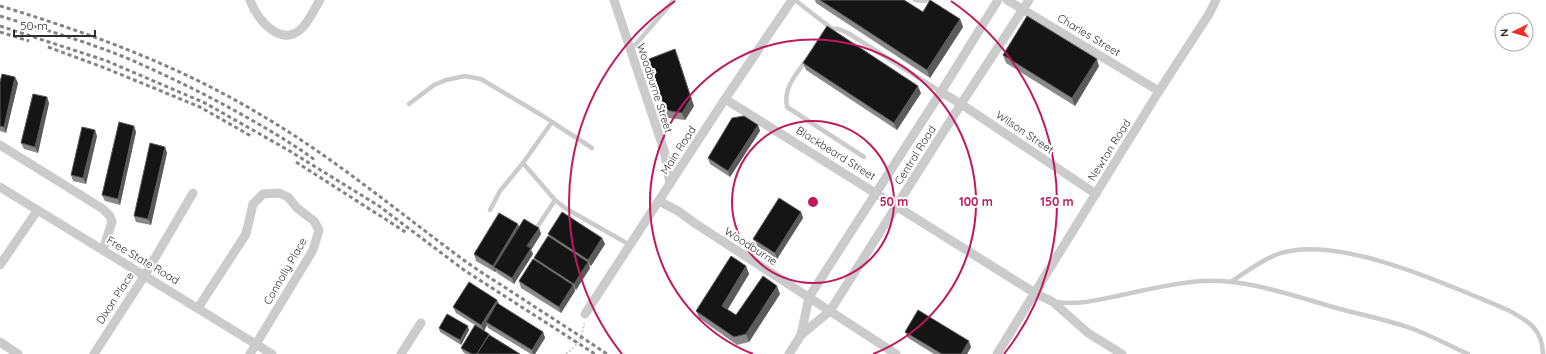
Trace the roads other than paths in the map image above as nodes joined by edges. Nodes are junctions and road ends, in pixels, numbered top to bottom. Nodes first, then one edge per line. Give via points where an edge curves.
1 (250, 0) edge
2 (320, 0) edge
3 (614, 0) edge
4 (674, 0) edge
5 (793, 0) edge
6 (916, 0) edge
7 (927, 0) edge
8 (998, 0) edge
9 (1007, 0) edge
10 (1029, 0) edge
11 (1216, 0) edge
12 (1023, 10) junction
13 (831, 28) junction
14 (823, 34) edge
15 (630, 51) junction
16 (811, 52) edge
17 (1159, 91) junction
18 (941, 92) junction
19 (725, 99) junction
20 (409, 104) dead end
21 (961, 104) junction
22 (552, 122) junction
23 (0, 145) edge
24 (592, 148) dead end
25 (864, 157) dead end
26 (523, 163) junction
27 (670, 184) junction
28 (0, 187) edge
29 (876, 192) junction
30 (193, 193) dead end
31 (1096, 194) junction
32 (555, 200) junction
33 (659, 201) junction
34 (897, 206) junction
35 (490, 210) dead end
36 (37, 211) junction
37 (538, 226) edge
38 (630, 245) junction
39 (103, 250) junction
40 (0, 265) edge
41 (145, 275) junction
42 (1231, 282) junction
43 (1035, 293) junction
44 (809, 297) junction
45 (1053, 302) junction
46 (198, 308) junction
47 (830, 311) junction
48 (585, 314) road end
49 (421, 323) dead end
50 (801, 335) junction
51 (0, 342) edge
52 (256, 344) junction
53 (18, 354) edge
54 (94, 354) edge
55 (250, 354) edge
56 (272, 354) edge
57 (401, 354) edge
58 (789, 354) edge
59 (896, 354) edge
60 (997, 354) edge
61 (1122, 354) edge
62 (1468, 354) edge
63 (1543, 354) edge

1 - 2 street via 263,24 279,35 291,35 305,25
3 - 15 street, Woodburne Street
4 - 15 lane
5 - 13 lane
5 - 19 street, Main Road
6 - 7 lane
8 - 18 street, Central Road
9 - 12 street, Charles Street
10 - 12 street, Central Road
11 - 17 street, Newton Road
12 - 17 street, Charles Street
12 - 21 street, Central Road
13 - 14 lane
13 - 18 lane via 848,33
15 - 27 street, Woodburne Street via 664,150
16 - 25 lane via 786,90 787,108
17 - 31 street, Newton Road
18 - 21 street, Wilson Street
18 - 29 street, Central Road
19 - 27 street, Main Road
19 - 29 street, Blackbeard Street
20 - 22 lane via 434,85 465,76 481,79
21 - 31 street, Wilson Street
21 - 34 street, Central Road
22 - 24 lane
22 - 26 lane
23 - 39 street via 103,209 110,216 112,222
26 - 32 lane
26 - 35 lane via 500,191
27 - 33 street, Main Road
28 - 36 street, Free State Road
29 - 34 street, Blackbeard Street
29 - 44 street, Central Road
30 - 41 street, Dixon Place
31 - 43 street, Newton Road
32 - 37 lane
32 - 38 lane
33 - 38 street, Main Road
33 - 44 street, Woodburne
34 - 43 street, Blackbeard Street
34 - 47 street, Central Road
36 - 39 street, Free State Road
36 - 40 street
38 - 48 street, Main Road
39 - 41 street, Free State Road
41 - 46 street, Free State Road
41 - 54 street, Dixon Place
42 - 45 lane via 1181,283 1085,303
42 - 62 lane via 1296,295 1394,323 1416,330
42 - 63 lane via 1262,261 1287,252 1320,250 1363,256 1386,262 1508,310 1534,327 1542,344
43 - 45 street, Blackbeard Street
43 - 60 street, Newton Road
44 - 47 street, Woodburne
44 - 50 street, Central Road
45 - 61 street, Blackbeard Street via 1088,333
46 - 52 street, Free State Road
46 - 52 street, Connolly Place via 246,234 253,204 258,197 271,192 288,197 314,221 319,230 318,236 313,250
47 - 50 street, Central Road
47 - 59 street
49 - 57 street
50 - 58 street, Central Road
51 - 53 street
52 - 55 street, Connolly Place
52 - 56 street, Free State Road

